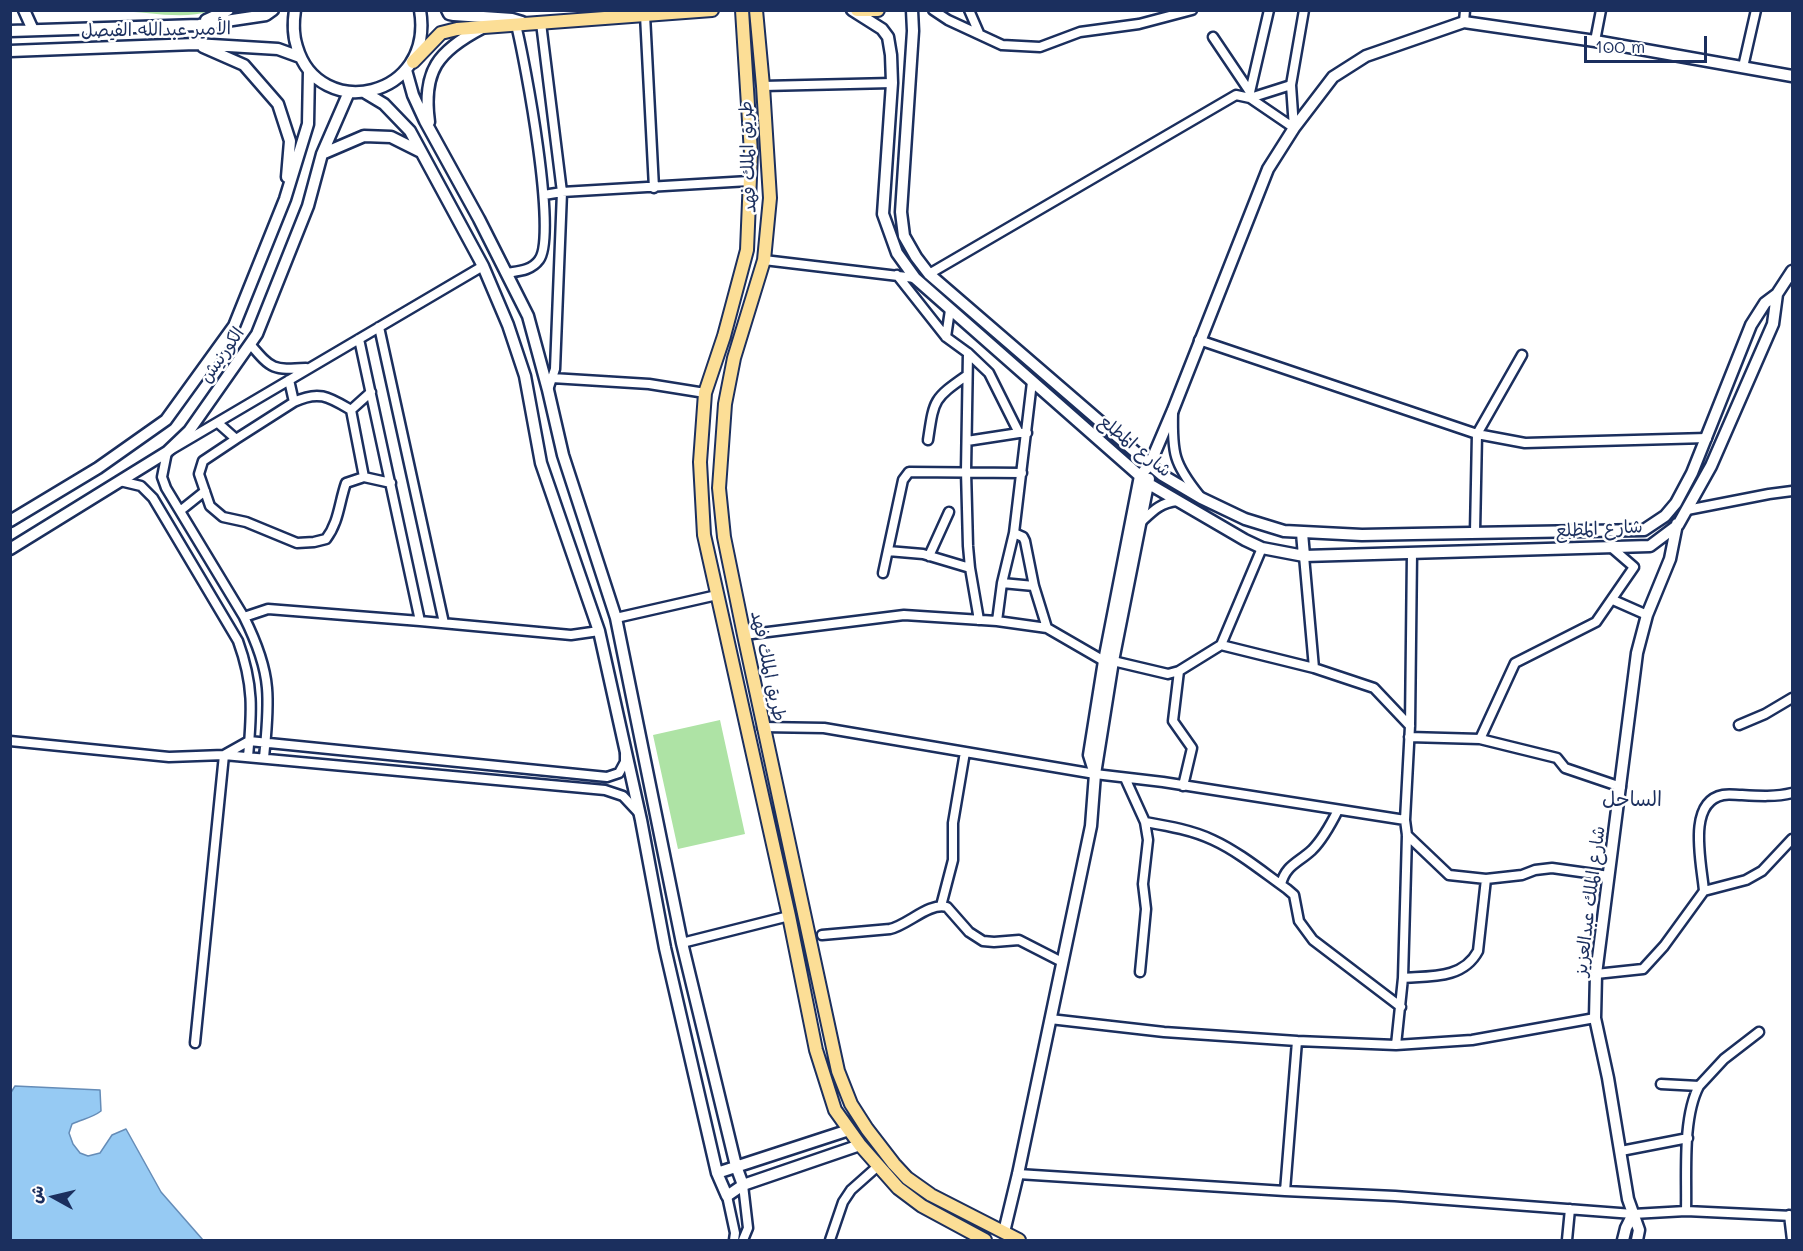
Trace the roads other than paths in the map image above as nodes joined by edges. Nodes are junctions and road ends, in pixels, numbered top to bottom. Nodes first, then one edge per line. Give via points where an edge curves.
1 (24, 10) edge
2 (228, 10) edge
3 (273, 10) edge
4 (295, 10) edge
5 (420, 10) edge
6 (447, 10) edge
7 (712, 10) edge
8 (742, 10) edge
9 (756, 10) edge
10 (852, 10) edge
11 (857, 10) edge
12 (878, 10) edge
13 (912, 10) edge
14 (933, 10) edge
15 (969, 10) edge
16 (1192, 10) edge
17 (1269, 10) edge
18 (1304, 10) edge
19 (1601, 10) edge
20 (1756, 10) edge
21 (645, 15) junction
22 (1464, 16) edge
23 (541, 23) junction
24 (194, 25) junction
25 (522, 25) junction
26 (483, 27) junction
27 (11, 30) edge
28 (33, 30) junction
29 (979, 33) junction
30 (758, 37) junction
31 (1213, 37) dead end
32 (744, 40) junction
33 (1595, 41) junction
34 (195, 44) junction
35 (10, 51) edge
36 (300, 57) junction
37 (409, 66) junction
38 (1743, 67) junction
39 (309, 71) junction
40 (1792, 76) edge
41 (892, 83) junction
42 (1291, 85) junction
43 (763, 86) junction
44 (350, 92) junction
45 (364, 92) junction
46 (1250, 95) junction
47 (1294, 128) junction
48 (431, 131) junction
49 (421, 152) junction
50 (322, 154) junction
51 (749, 181) junction
52 (654, 188) junction
53 (562, 192) junction
54 (544, 195) junction
55 (285, 199) junction
56 (764, 260) junction
57 (483, 266) junction
58 (1792, 271) edge
59 (506, 273) junction
60 (929, 274) junction
61 (897, 275) junction
62 (915, 278) junction
63 (1777, 294) junction
64 (950, 310) junction
65 (379, 327) junction
66 (946, 338) junction
67 (359, 339) junction
68 (1199, 340) junction
69 (250, 344) junction
70 (968, 353) junction
71 (1522, 355) dead end
72 (310, 368) junction
73 (966, 376) junction
74 (552, 378) junction
75 (289, 381) junction
76 (1032, 382) junction
77 (548, 390) junction
78 (371, 392) junction
79 (705, 393) junction
80 (294, 402) junction
81 (351, 410) junction
82 (1173, 410) junction
83 (218, 423) junction
84 (1024, 433) junction
85 (1477, 434) junction
86 (1707, 438) junction
87 (236, 439) junction
88 (928, 440) dead end
89 (967, 441) junction
90 (167, 452) junction
91 (1150, 464) junction
92 (966, 471) junction
93 (1022, 473) junction
94 (364, 477) junction
95 (1144, 480) junction
96 (120, 481) junction
97 (392, 483) junction
98 (205, 491) junction
99 (1792, 491) edge
100 (1201, 498) junction
101 (1177, 501) junction
102 (1676, 503) junction
103 (1687, 510) junction
104 (180, 511) junction
105 (949, 512) dead end
106 (1665, 516) junction
107 (10, 522) edge
108 (1140, 523) junction
109 (1678, 525) junction
110 (1014, 532) junction
111 (1475, 532) junction
112 (1302, 533) junction
113 (1262, 548) junction
114 (1612, 548) junction
115 (10, 549) edge
116 (888, 551) junction
117 (1412, 553) junction
118 (929, 556) junction
119 (1304, 556) junction
120 (970, 568) junction
121 (883, 573) dead end
122 (1002, 583) junction
123 (1034, 586) junction
124 (717, 595) junction
125 (1613, 600) junction
126 (1647, 615) junction
127 (244, 616) junction
128 (616, 618) junction
129 (979, 620) junction
130 (420, 621) junction
131 (997, 621) junction
132 (444, 623) junction
133 (1047, 628) junction
134 (598, 631) junction
135 (744, 635) junction
136 (1221, 645) junction
137 (1108, 661) junction
138 (1314, 668) junction
139 (1179, 671) junction
140 (1792, 698) edge
141 (1739, 725) dead end
142 (1410, 726) junction
143 (762, 727) junction
144 (1409, 737) junction
145 (1480, 739) junction
146 (10, 741) edge
147 (249, 741) junction
148 (265, 742) junction
149 (625, 749) junction
150 (965, 752) junction
151 (224, 755) junction
152 (248, 757) junction
153 (264, 758) junction
154 (1095, 774) junction
155 (1125, 778) junction
156 (1183, 786) junction
157 (1621, 787) junction
158 (1792, 793) edge
159 (777, 795) junction
160 (762, 799) junction
161 (1338, 810) junction
162 (641, 820) junction
163 (1405, 820) junction
164 (1145, 822) junction
165 (1407, 835) junction
166 (1792, 838) edge
167 (1609, 876) junction
168 (1486, 879) junction
169 (1281, 884) junction
170 (1704, 891) junction
171 (941, 906) junction
172 (789, 916) junction
173 (822, 935) dead end
174 (682, 943) junction
175 (1062, 962) junction
176 (1140, 972) dead end
177 (1596, 974) junction
178 (1403, 978) junction
179 (1401, 1007) junction
180 (1594, 1018) junction
181 (1050, 1019) junction
182 (1759, 1032) dead end
183 (1297, 1041) junction
184 (195, 1043) dead end
185 (1396, 1045) junction
186 (1661, 1084) dead end
187 (1699, 1086) junction
188 (849, 1130) junction
189 (1688, 1138) junction
190 (860, 1145) junction
191 (1621, 1151) junction
192 (736, 1166) junction
193 (878, 1166) junction
194 (717, 1173) junction
195 (1018, 1173) junction
196 (743, 1185) junction
197 (1285, 1191) junction
198 (727, 1196) junction
199 (1570, 1209) junction
200 (1686, 1211) junction
201 (1633, 1214) junction
202 (1791, 1216) edge
203 (1004, 1232) junction
204 (735, 1240) edge
205 (743, 1240) edge
206 (830, 1240) edge
207 (986, 1240) edge
208 (1019, 1240) edge
209 (1567, 1240) edge
210 (1623, 1240) edge
211 (1637, 1240) edge
212 (1792, 1240) edge

1 - 28 street
2 - 24 street
3 - 24 street, الأمير عبدالله الفيصل via 266,15
4 - 36 street via 293,35
5 - 37 street via 420,45
6 - 25 street via 454,15 512,19
7 - 21 main road
8 - 32 main road, طريق الملك فهد
9 - 30 main road, طريق الملك فهد
10 - 41 street, شارع المطلع via 888,37
11 - 12 main road
13 - 60 street, شارع المطلع via 901,212 904,236
14 - 29 street
15 - 29 street
16 - 29 street via 1139,24 1080,32 1040,47 1002,45
17 - 46 street
18 - 42 street
19 - 33 street
20 - 38 street
21 - 23 main road
21 - 52 street
22 - 33 street
22 - 47 street via 1366,56 1333,77
23 - 25 main road
23 - 53 street
24 - 28 street, الأمير عبدالله الفيصل
25 - 26 main road
25 - 54 street
26 - 37 main road via 441,33
26 - 48 street via 445,52 434,70 427,86
27 - 28 street, الأمير عبدالله الفيصل
30 - 32 main road via 751,33
30 - 43 main road, طريق الملك فهد
31 - 46 street
32 - 51 main road, طريق الملك فهد
33 - 38 street
34 - 35 street, الأمير عبدالله الفيصل
34 - 36 street, الأمير عبدالله الفيصل via 278,49
34 - 55 street via 244,65 278,104 290,141
36 - 39 street
37 - 45 street via 394,81
37 - 48 street via 413,95
38 - 40 street
39 - 44 street via 328,85
39 - 55 street, الكورنيش via 308,124
41 - 43 street
41 - 62 street, شارع المطلع via 883,214 897,253
42 - 46 street
42 - 47 street
43 - 56 main road, طريق الملك فهد via 770,198
44 - 45 street
44 - 50 street, الكورنيش
45 - 49 street via 384,104 410,131
46 - 47 street
46 - 60 street via 1236,95
47 - 68 street via 1268,169
48 - 59 street
49 - 50 street via 391,137 364,136
49 - 57 street
50 - 69 street, الكورنيش via 308,206
51 - 52 street
51 - 79 main road, طريق الملك فهد via 747,250
52 - 53 street
53 - 54 street
53 - 74 street
54 - 59 street via 545,236 540,259 523,271
55 - 107 street, الكورنيش via 234,326 166,420
56 - 61 street
56 - 135 main road, طريق الملك فهد via 734,358 718,488
57 - 65 street
57 - 134 street via 525,376 542,463
58 - 63 street
59 - 77 street via 528,316
60 - 91 street, شارع المطلع
61 - 62 street
61 - 66 street
62 - 64 street, شارع المطلع
63 - 86 street via 1765,303 1751,325
63 - 103 street, شارع المطلع via 1773,324 1712,466
64 - 66 street
64 - 76 street, شارع المطلع
65 - 67 street
65 - 132 street
66 - 70 street
67 - 72 street
67 - 78 street
68 - 82 street
68 - 85 street
69 - 72 street via 261,358 278,369
69 - 90 street, الكورنيش via 189,431
70 - 73 street
70 - 84 street via 989,373
71 - 85 street
72 - 75 street
73 - 88 street via 937,399
73 - 89 street
74 - 77 street
74 - 79 street via 649,384
75 - 80 street
75 - 83 street
76 - 84 street
76 - 95 street, شارع المطلع
77 - 128 street via 563,455
78 - 81 street
78 - 97 street
79 - 124 main road, طريق الملك فهد via 700,462 704,535
80 - 81 street via 320,395
80 - 87 street
81 - 94 street
82 - 91 street
82 - 100 street via 1174,454 1181,473
83 - 87 street
83 - 90 street
84 - 89 street
84 - 93 street
85 - 86 street via 1525,443
85 - 111 street
86 - 102 street
87 - 98 street via 203,461 199,474
89 - 92 street
90 - 96 street, الكورنيش
90 - 104 street via 162,477
91 - 95 street
91 - 100 street, شارع المطلع
92 - 93 street
92 - 116 street via 905,475
92 - 120 street
93 - 110 street
94 - 97 street
94 - 98 street via 346,483 333,530 326,539 314,542 297,543 223,517 210,506
95 - 101 street, شارع المطلع
95 - 108 street
95 - 137 street
96 - 115 street, الكورنيش
96 - 147 street via 141,486 153,498 238,641 251,689
97 - 130 street
98 - 104 street
99 - 103 street
100 - 112 street, شارع المطلع via 1245,519
101 - 108 street via 1166,502
101 - 113 street, شارع المطلع
102 - 103 street
102 - 106 street
103 - 109 street, شارع المطلع
104 - 127 street
105 - 118 street
106 - 109 street
106 - 111 street, شارع المطلع via 1644,530
108 - 137 street
109 - 114 street, شارع المطلع via 1650,546
109 - 126 street, شارع الملك عبدالعزيز via 1670,559
110 - 122 street
110 - 123 street via 1025,541
111 - 112 street, شارع المطلع
112 - 119 street
113 - 119 street, شارع المطلع
113 - 136 street
114 - 117 street, شارع المطلع
114 - 125 street via 1635,567
116 - 118 street
116 - 121 street
117 - 119 street, شارع المطلع
117 - 142 street
118 - 120 street
119 - 138 street
120 - 129 street
122 - 123 street
122 - 131 street
123 - 133 street
124 - 128 street
124 - 160 main road, طريق الملك فهد
125 - 126 street
125 - 145 street via 1596,622 1515,663
126 - 157 street, شارع الملك عبدالعزيز via 1637,653
127 - 130 street via 267,609
127 - 148 street via 262,659 267,687
128 - 174 street
129 - 131 street
129 - 135 street via 903,615
130 - 132 street
131 - 133 street
132 - 134 street via 571,635
133 - 137 street
134 - 149 street
135 - 143 main road, طريق الملك فهد
136 - 138 street
136 - 139 street
137 - 139 street via 1168,674
137 - 154 street
138 - 142 street via 1374,688
139 - 156 street via 1173,722 1191,748
140 - 141 street
142 - 144 street
143 - 150 street via 824,728
143 - 159 main road, طريق الملك فهد
144 - 145 street
144 - 163 street
145 - 157 street via 1557,758 1565,768
146 - 151 street via 169,756
147 - 148 street
147 - 151 street
147 - 152 street
148 - 149 street via 607,777 619,773
148 - 153 street
149 - 162 street
150 - 154 street
150 - 171 street via 953,824 952,860
151 - 152 street
151 - 184 street
152 - 153 street
153 - 162 street via 605,790 623,796
154 - 155 street
154 - 175 street via 1091,826
155 - 156 street
155 - 164 street
156 - 161 street
157 - 167 street, شارع الملك عبدالعزيز
158 - 170 street via 1723,795 1713,799 1702,812 1698,832
159 - 160 main road
159 - 203 main road, طريق الملك فهد via 838,1071 852,1104 883,1151 907,1178 931,1195
160 - 172 main road, طريق الملك فهد
161 - 163 street
161 - 169 street via 1312,849 1290,866
162 - 194 street via 665,948
163 - 165 street
164 - 169 street via 1212,839
164 - 176 street via 1146,909
165 - 168 street via 1449,875
165 - 178 street
166 - 170 street via 1762,872
167 - 168 street via 1552,868
167 - 177 street, شارع الملك عبدالعزيز
168 - 178 street via 1474,959 1450,974
169 - 179 street via 1294,895 1299,921 1313,940
170 - 177 street via 1643,969
171 - 173 street via 890,930
171 - 175 street via 947,907 969,933 983,940 1019,940
172 - 174 street
172 - 188 main road, طريق الملك فهد via 816,1050 834,1110
174 - 192 street
175 - 181 street
177 - 180 street, شارع الملك عبدالعزيز
178 - 179 street
179 - 185 street
180 - 185 street via 1472,1040
180 - 191 street, شارع الملك عبدالعزيز
181 - 183 street
181 - 195 street
182 - 187 street via 1724,1059
183 - 185 street
183 - 197 street
186 - 187 street
187 - 189 street via 1694,1094
188 - 190 main road, طريق الملك فهد
188 - 192 street
189 - 191 street
189 - 200 street
190 - 193 main road, طريق الملك فهد
190 - 196 street
191 - 201 street, شارع الملك عبدالعزيز
192 - 194 street
192 - 196 street
193 - 206 street via 843,1202
193 - 207 main road, طريق الملك فهد via 922,1206
194 - 198 street
195 - 197 street
195 - 203 street
196 - 198 street
196 - 205 street via 748,1228
197 - 199 street
198 - 204 street
199 - 201 street
199 - 209 street
200 - 201 street
200 - 202 street
201 - 210 street
201 - 211 street, شارع الملك عبدالعزيز via 1639,1230
202 - 212 street
203 - 208 main road, طريق الملك فهد

